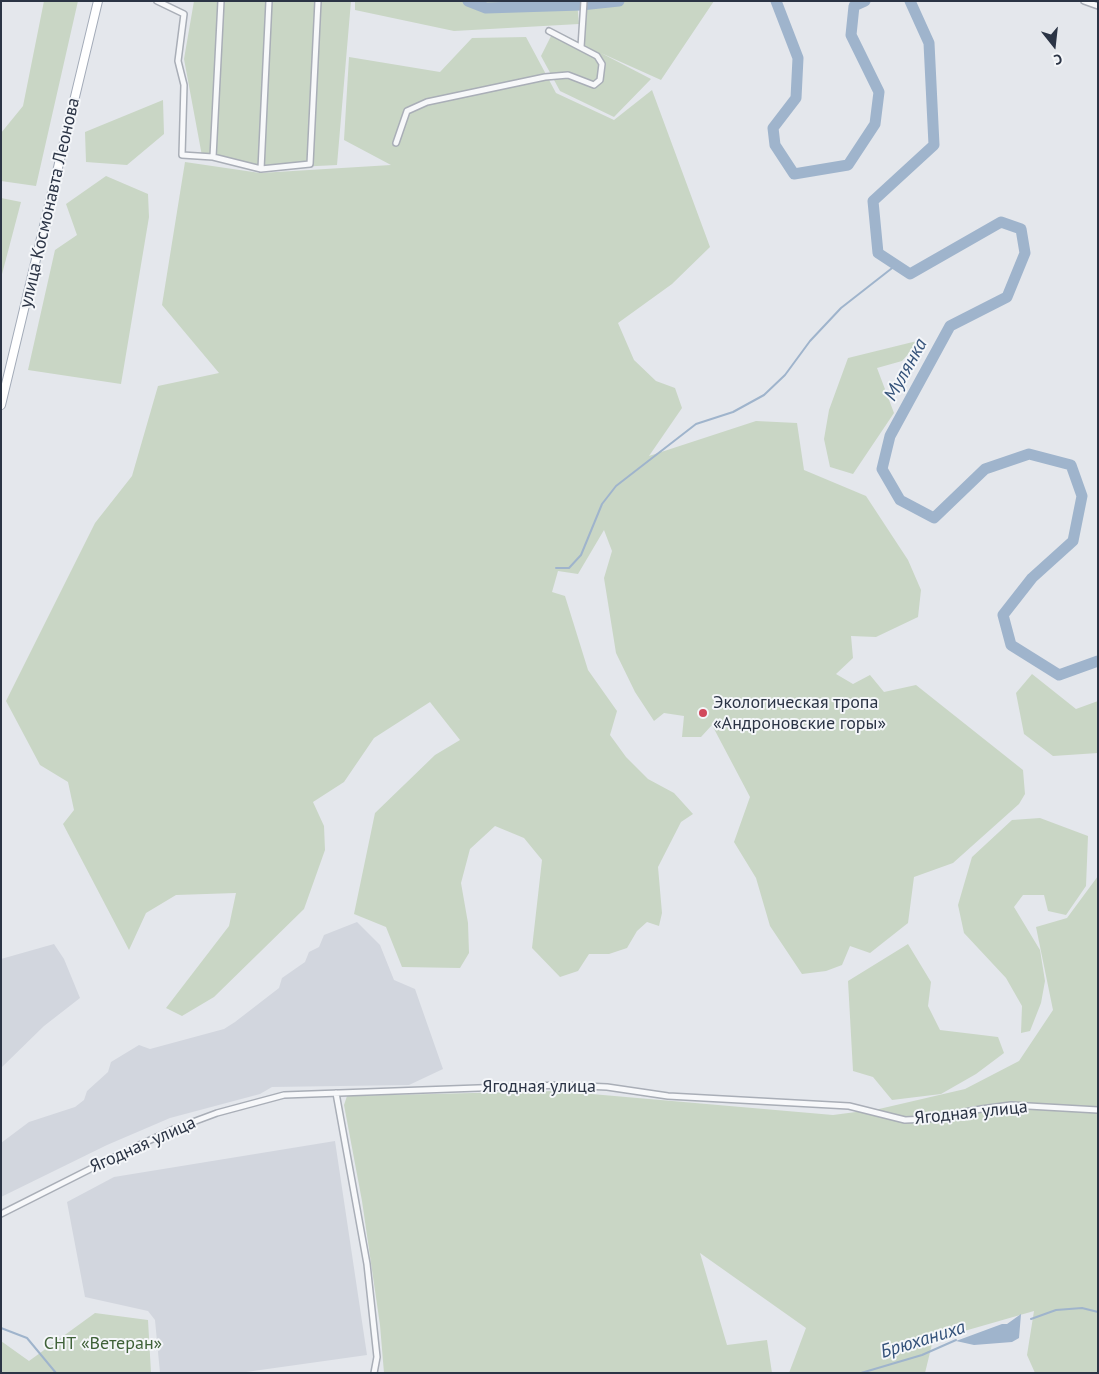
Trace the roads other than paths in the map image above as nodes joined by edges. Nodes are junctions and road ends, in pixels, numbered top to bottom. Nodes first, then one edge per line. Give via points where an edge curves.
1 (98, 1) edge
2 (157, 1) edge
3 (221, 1) edge
4 (269, 1) edge
5 (318, 1) edge
6 (584, 1) edge
7 (1084, 1) edge
8 (1098, 6) edge
9 (549, 31) dead end
10 (581, 47) junction
11 (396, 143) dead end
12 (213, 157) junction
13 (261, 169) junction
14 (1, 405) edge
15 (336, 1093) junction
16 (1098, 1110) edge
17 (1, 1214) edge
18 (375, 1370) edge

1 - 14 main road, улица Космонавта Леонова
2 - 12 street via 184,14 178,61 184,85 182,155
3 - 12 street
4 - 13 street
5 - 13 street via 310,164
6 - 10 street
7 - 8 street
9 - 10 street
10 - 11 street via 597,56 602,64 600,80 594,85 568,76 545,77 427,102 407,111
12 - 13 street
15 - 16 street, Ягодная улица via 512,1086 607,1088 668,1096 849,1106 905,1120 1011,1105
15 - 17 street, Ягодная улица via 284,1095 204,1118 118,1155
15 - 18 street via 367,1264 375,1324

